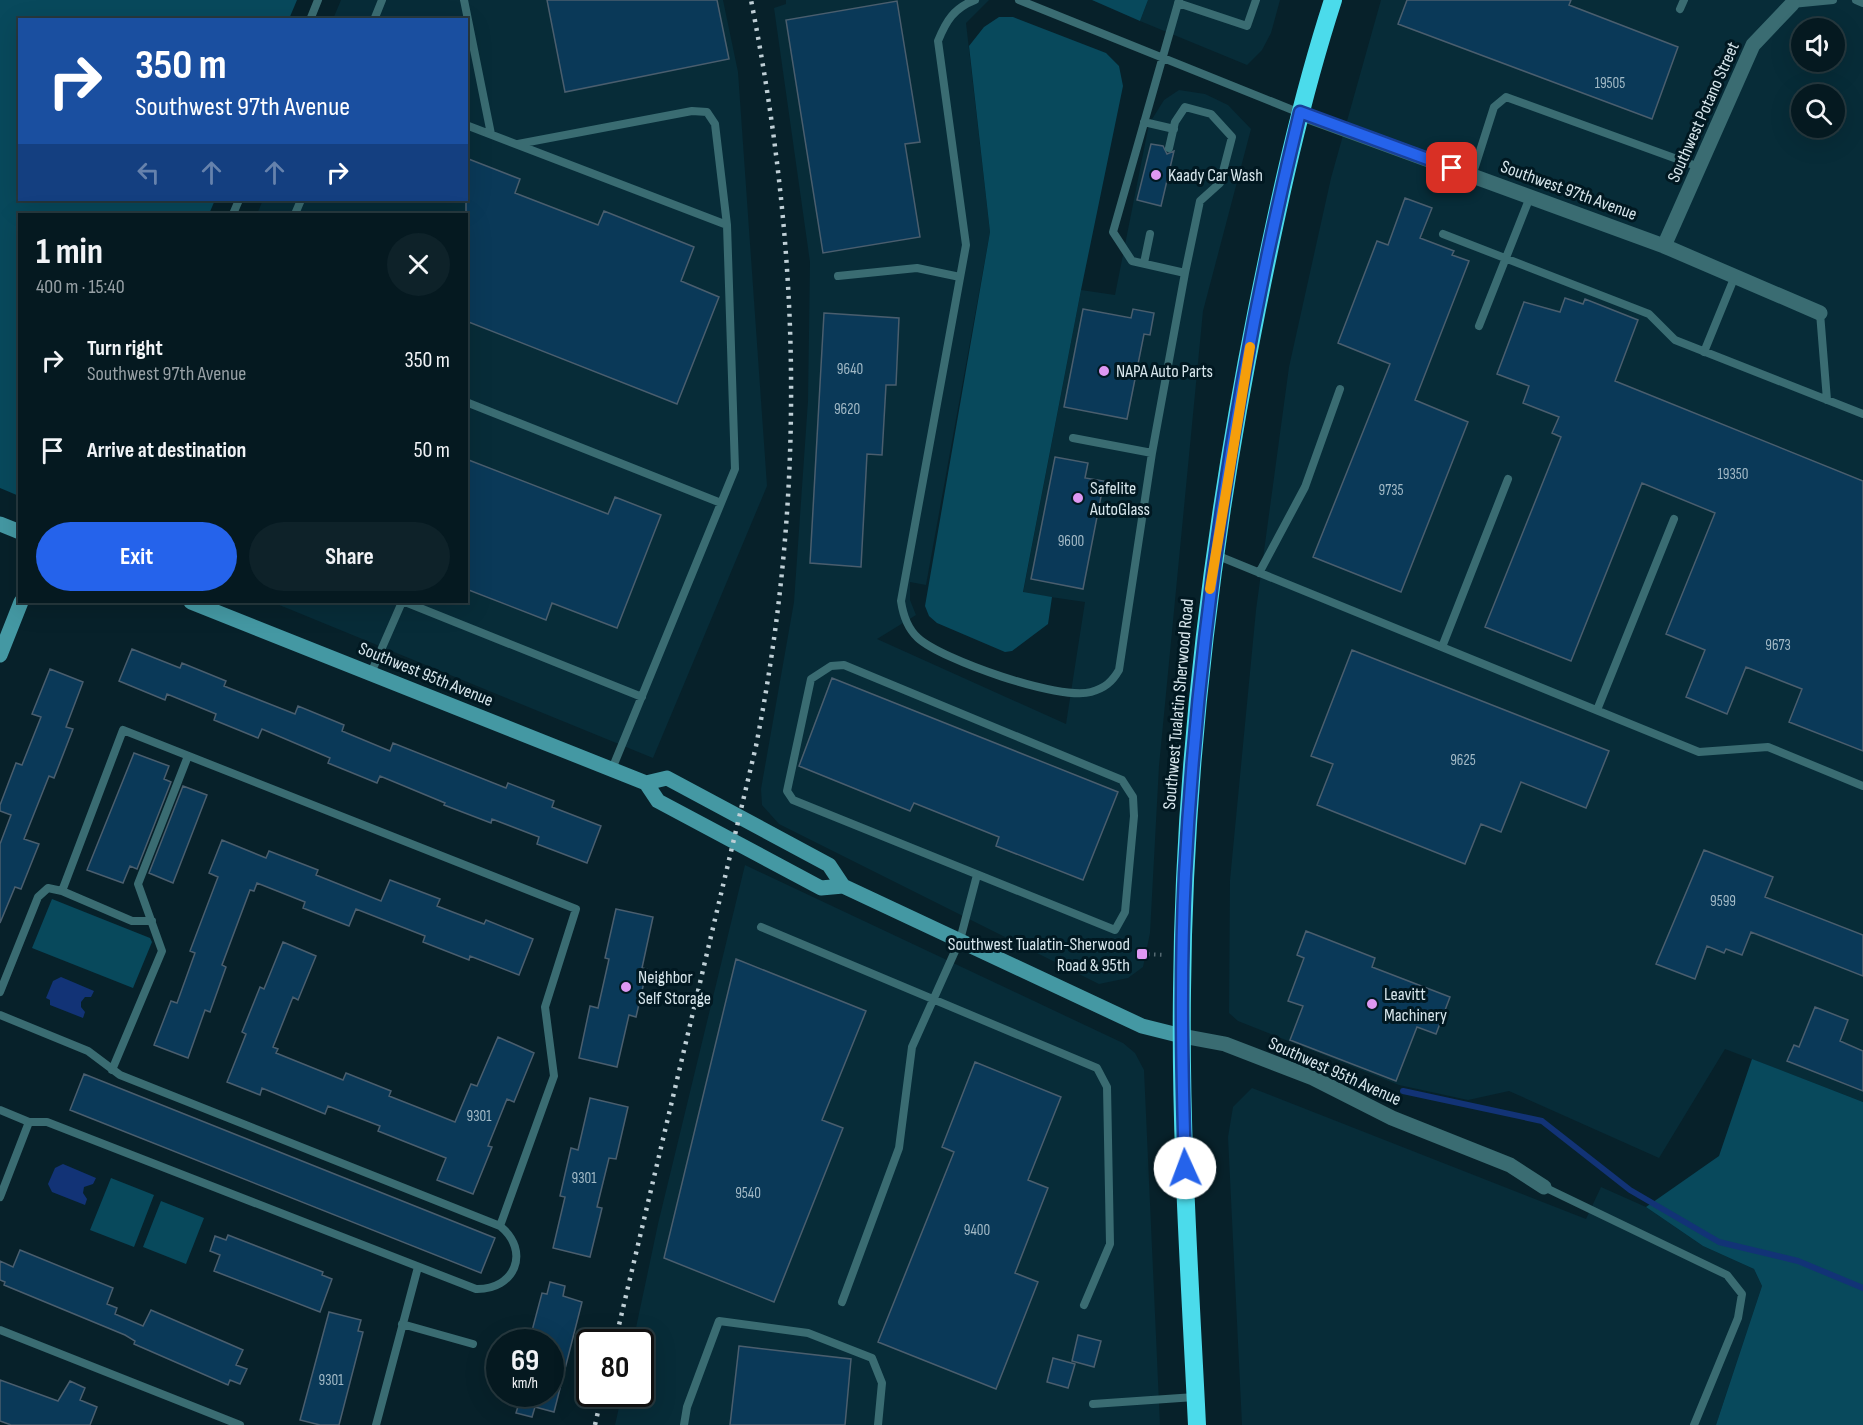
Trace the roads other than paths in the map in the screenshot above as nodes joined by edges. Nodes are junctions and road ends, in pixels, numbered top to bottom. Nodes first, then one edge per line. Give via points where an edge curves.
1 (318, 0) edge
2 (382, 0) edge
3 (464, 0) edge
4 (973, 0) edge
5 (1019, 0) edge
6 (1256, 0) edge
7 (1333, 0) edge
8 (1684, 0) edge
9 (1833, 0) edge
10 (1856, 0) edge
11 (1179, 2) edge
12 (1793, 2) edge
13 (1863, 3) edge
14 (1680, 9) dead end
15 (311, 18) edge
16 (375, 18) edge
17 (468, 18) edge
18 (468, 20) edge
19 (1161, 57) junction
20 (1300, 112) junction
21 (1144, 122) junction
22 (468, 126) edge
23 (1174, 129) junction
24 (491, 134) junction
25 (517, 144) junction
26 (1169, 148) dead end
27 (1699, 167) junction
28 (1472, 176) junction
29 (1530, 196) junction
30 (727, 225) junction
31 (1150, 234) dead end
32 (1443, 234) dead end
33 (1664, 246) junction
34 (1506, 258) junction
35 (1144, 263) junction
36 (1185, 273) junction
37 (838, 276) dead end
38 (1735, 276) junction
39 (960, 277) junction
40 (1820, 313) joint
41 (1479, 326) dead end
42 (1704, 352) junction
43 (1340, 389) dead end
44 (1827, 400) junction
45 (468, 403) edge
46 (1863, 414) edge
47 (1073, 438) dead end
48 (1152, 453) junction
49 (1508, 479) dead end
50 (721, 503) junction
51 (1674, 519) dead end
52 (0, 524) edge
53 (18, 531) edge
54 (1216, 555) junction
55 (1259, 573) junction
56 (21, 603) edge
57 (193, 603) edge
58 (404, 603) edge
59 (407, 603) edge
60 (1442, 647) junction
61 (0, 655) edge
62 (371, 673) junction
63 (642, 697) junction
64 (1597, 710) junction
65 (188, 756) junction
66 (612, 769) junction
67 (646, 783) junction
68 (1863, 786) edge
69 (976, 875) junction
70 (843, 886) junction
71 (62, 891) junction
72 (152, 921) junction
73 (761, 927) dead end
74 (960, 940) junction
75 (0, 992) edge
76 (933, 1001) junction
77 (0, 1016) edge
78 (1182, 1036) junction
79 (112, 1070) junction
80 (0, 1110) edge
81 (29, 1122) junction
82 (1544, 1187) joint
83 (0, 1197) edge
84 (500, 1226) junction
85 (418, 1266) junction
86 (842, 1302) dead end
87 (1084, 1305) dead end
88 (402, 1324) junction
89 (0, 1330) edge
90 (473, 1344) dead end
91 (1196, 1397) junction
92 (1093, 1404) dead end
93 (240, 1425) edge
94 (375, 1425) edge
95 (684, 1425) edge
96 (878, 1425) edge
97 (1197, 1425) edge
98 (1694, 1425) edge

1 - 15 lane
2 - 16 lane
3 - 17 lane
4 - 39 lane via 956,9 938,40 966,245
5 - 19 lane
6 - 11 lane via 1247,26
7 - 20 highway, Southwest Tualatin Sherwood Road
8 - 14 lane
9 - 12 lane
10 - 13 lane
11 - 19 lane
12 - 27 street, Southwest Potano Street via 1753,45
18 - 24 lane
19 - 20 lane
19 - 21 lane
20 - 28 street, Southwest 97th Avenue
20 - 54 highway, Southwest Tualatin Sherwood Road via 1249,349
21 - 23 lane
21 - 35 lane via 1113,232 1132,261
22 - 24 lane
23 - 26 lane
23 - 36 lane via 1185,107 1211,114 1232,137 1220,183 1200,201
24 - 25 lane
25 - 30 lane
25 - 30 lane via 692,111 707,112 715,124
27 - 28 lane via 1506,97 1494,106
27 - 33 street, Southwest Potano Street
28 - 29 street, Southwest 97th Avenue
29 - 33 street, Southwest 97th Avenue
29 - 34 lane
30 - 50 lane via 735,469
31 - 35 lane
32 - 34 lane
33 - 38 street, Southwest 97th Avenue
34 - 41 lane
34 - 42 lane via 1649,314 1675,340
35 - 36 lane
36 - 48 lane
37 - 39 lane via 917,268
38 - 40 street, Southwest 97th Avenue
38 - 42 lane
39 - 48 lane via 902,588 903,614 917,638 935,650 1034,686 1069,693 1090,692 1112,683 1119,670
40 - 44 lane
42 - 44 lane
43 - 55 lane via 1305,487
44 - 46 lane
45 - 50 lane
47 - 48 lane
49 - 60 lane
50 - 63 lane
51 - 64 lane
52 - 53 street
54 - 55 lane
54 - 78 highway, Southwest Tualatin Sherwood Road via 1203,648 1189,810
55 - 60 lane
56 - 61 street
57 - 62 street, Southwest 95th Avenue
58 - 62 lane
59 - 63 lane
60 - 64 lane
62 - 66 street, Southwest 95th Avenue
63 - 66 lane
64 - 68 lane via 1699,752 1768,747
65 - 71 lane via 123,730
65 - 72 lane via 138,884
65 - 84 lane via 576,909 545,1007 554,1076
66 - 67 street, Southwest 95th Avenue
67 - 70 street, Southwest 95th Avenue via 658,801 800,878 821,888
67 - 70 street, Southwest 95th Avenue via 667,778 708,799 829,865
69 - 69 lane via 793,800 787,791 811,679 844,665 1122,780 1129,789 1134,816 1125,912 1115,930
69 - 74 lane
70 - 74 street, Southwest 95th Avenue
71 - 72 lane via 132,921
71 - 75 lane via 48,888 38,897
72 - 79 lane via 162,951
73 - 76 lane
74 - 76 lane
74 - 78 street, Southwest 95th Avenue via 1142,1026
76 - 86 lane via 912,1047 899,1148
76 - 87 lane via 1097,1068 1107,1087 1110,1244
77 - 79 lane via 88,1051
78 - 82 street, Southwest 95th Avenue via 1225,1044 1312,1078 1392,1118 1510,1165
78 - 91 highway, Southwest Tualatin Sherwood Road
79 - 84 lane
80 - 81 lane
81 - 83 lane
81 - 85 lane via 47,1122
82 - 98 lane via 1727,1275 1742,1294 1738,1318
84 - 85 lane via 517,1249 516,1266 507,1280 491,1290 476,1289
85 - 88 lane
88 - 90 lane
88 - 94 lane
89 - 93 lane
91 - 92 lane
91 - 97 highway, Southwest Tualatin Sherwood Road
95 - 96 lane via 719,1321 808,1333 872,1358 882,1383

